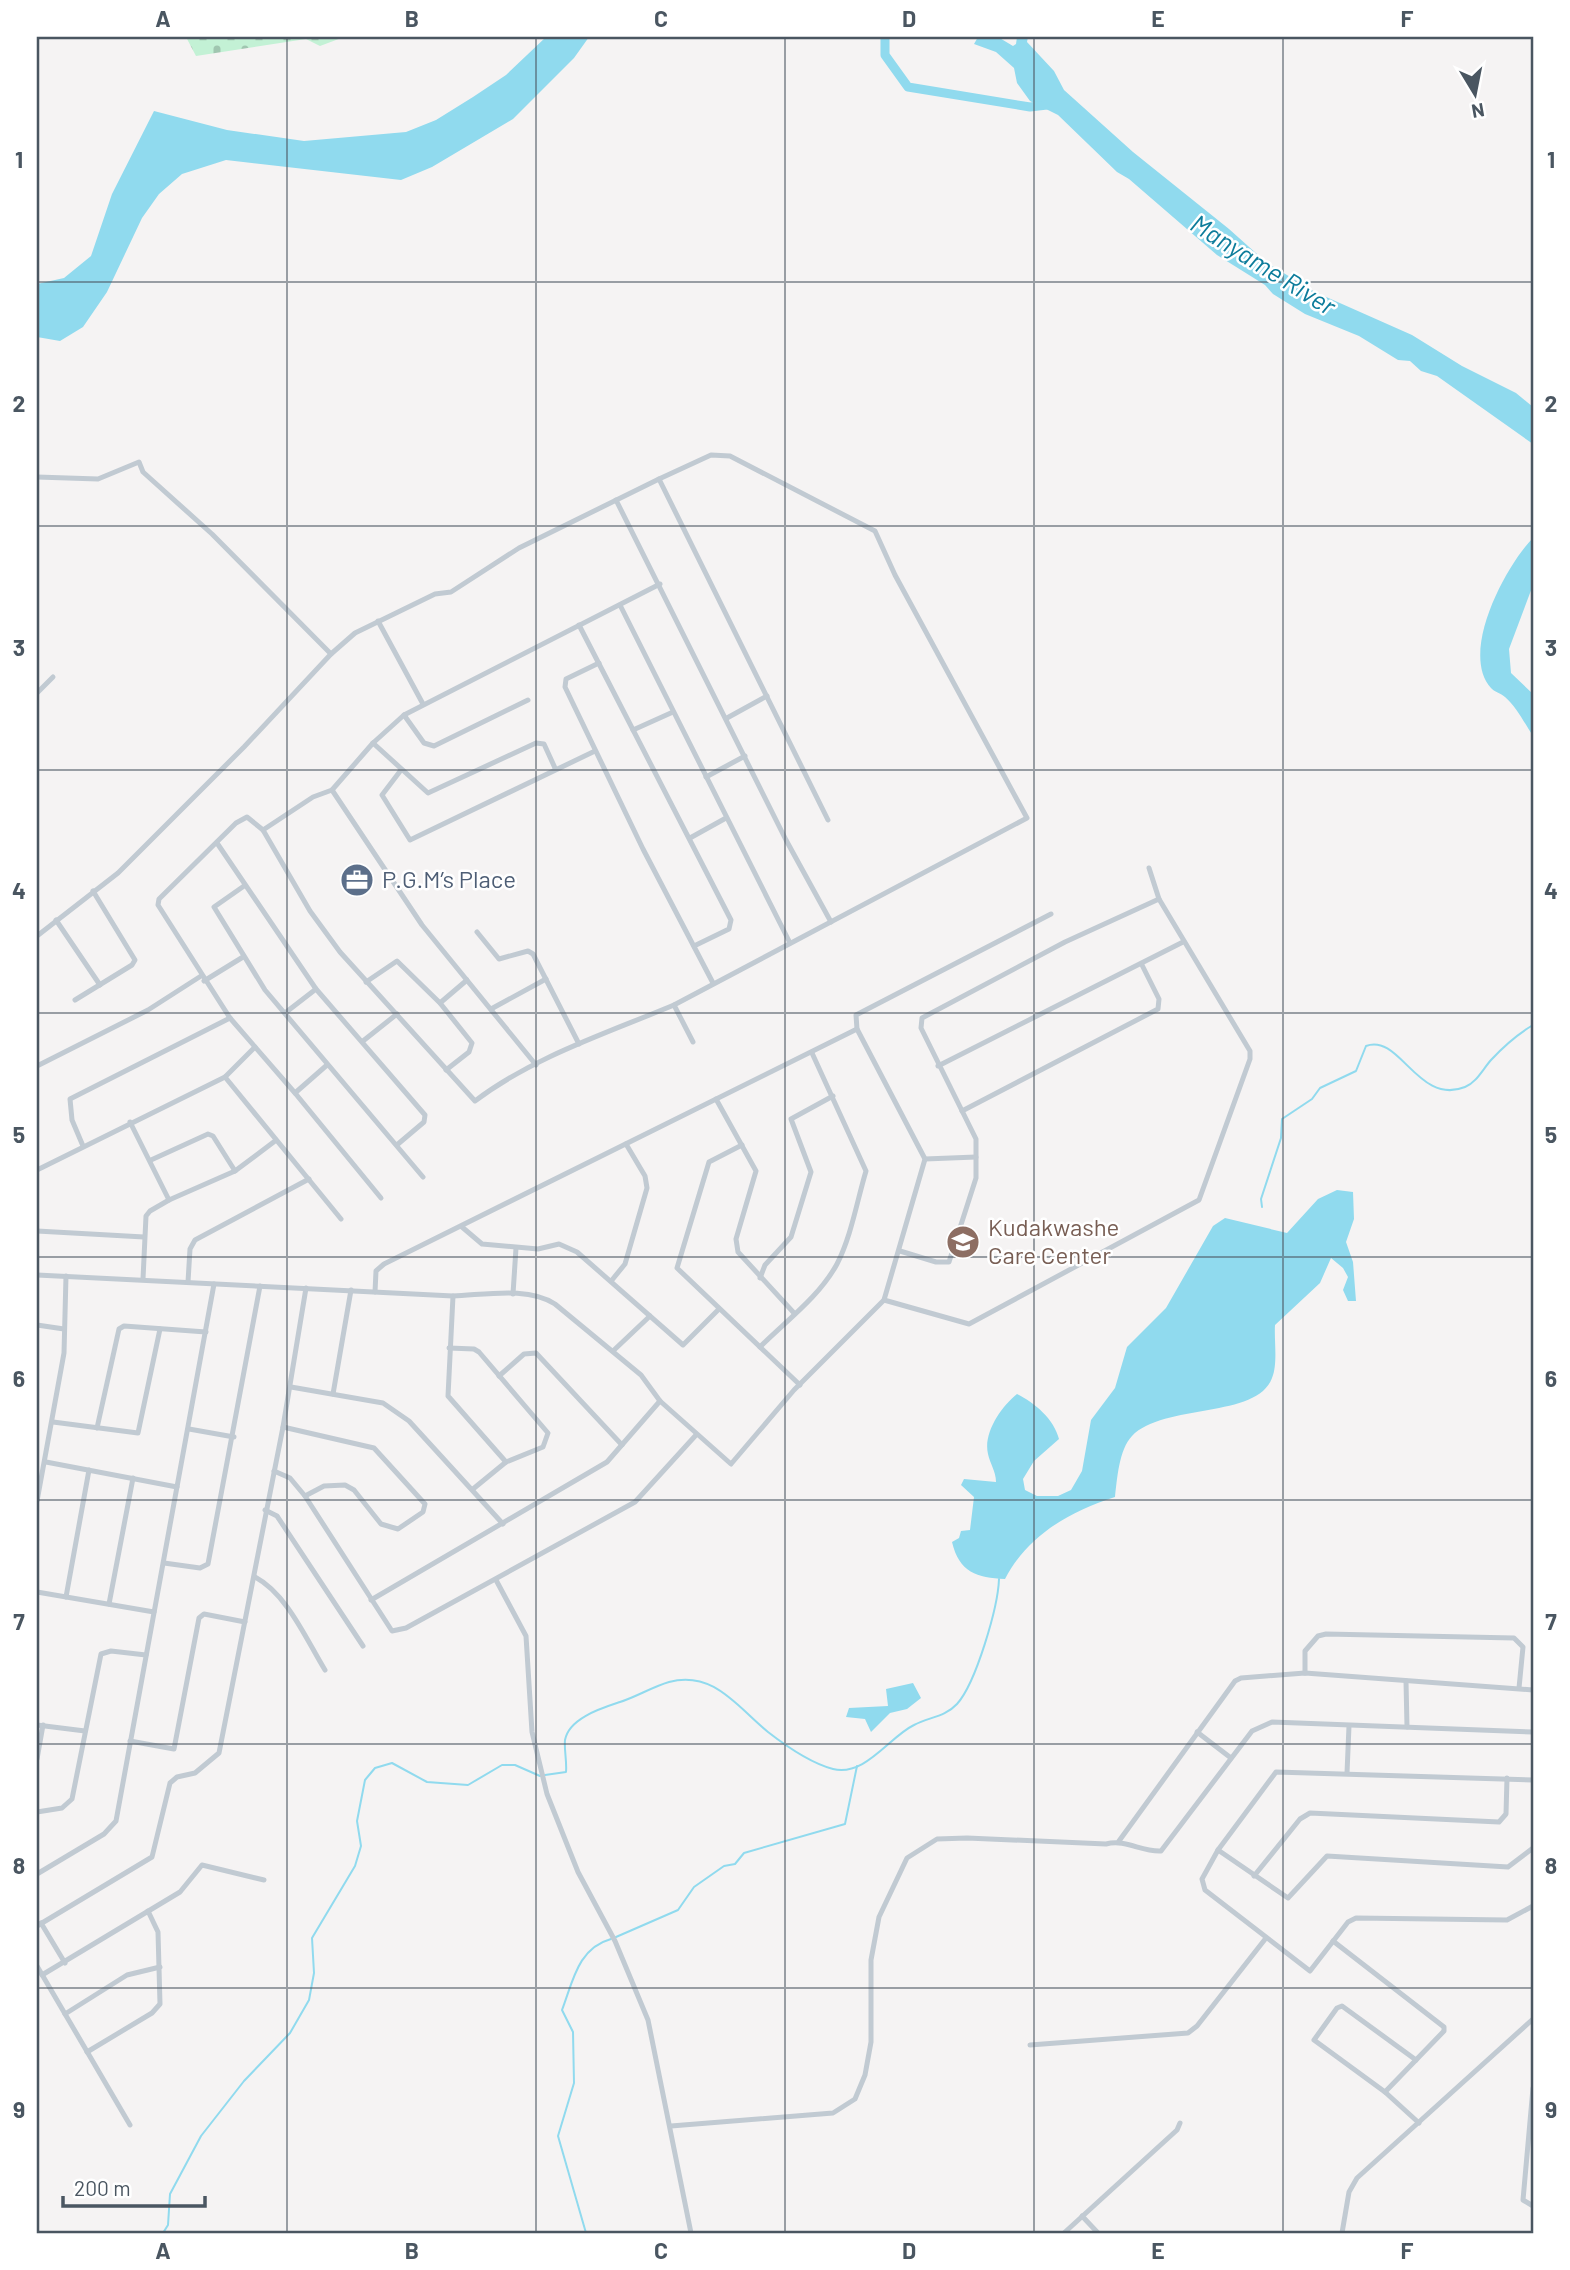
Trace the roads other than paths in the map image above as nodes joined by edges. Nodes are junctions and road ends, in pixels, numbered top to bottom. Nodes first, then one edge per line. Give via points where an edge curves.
1 (37, 477) edge
2 (659, 479) junction
3 (616, 500) junction
4 (660, 584) junction
5 (620, 605) junction
6 (378, 621) junction
7 (579, 625) junction
8 (331, 654) junction
9 (599, 663) junction
10 (53, 677) dead end
11 (37, 693) edge
12 (767, 696) junction
13 (528, 700) dead end
14 (423, 704) junction
15 (673, 712) junction
16 (404, 715) junction
17 (727, 718) junction
18 (633, 730) junction
19 (373, 743) junction
20 (595, 751) junction
21 (745, 756) junction
22 (555, 768) junction
23 (401, 770) junction
24 (706, 777) junction
25 (332, 790) junction
26 (726, 818) junction
27 (828, 820) dead end
28 (263, 830) junction
29 (690, 838) junction
30 (216, 843) junction
31 (1149, 868) dead end
32 (244, 886) junction
33 (93, 891) junction
34 (1159, 899) junction
35 (1051, 914) dead end
36 (56, 920) junction
37 (831, 922) junction
38 (477, 932) dead end
39 (37, 936) edge
40 (1183, 942) junction
41 (790, 943) junction
42 (694, 946) junction
43 (243, 957) junction
44 (1142, 965) junction
45 (202, 978) junction
46 (467, 979) junction
47 (546, 979) junction
48 (366, 982) junction
49 (713, 984) junction
50 (100, 985) junction
51 (316, 989) junction
52 (75, 999) dead end
53 (440, 1003) junction
54 (674, 1005) junction
55 (491, 1009) junction
56 (285, 1013) junction
57 (397, 1014) junction
58 (230, 1018) junction
59 (858, 1029) junction
60 (363, 1041) junction
61 (693, 1042) dead end
62 (579, 1044) junction
63 (255, 1048) junction
64 (813, 1052) junction
65 (327, 1065) junction
66 (536, 1065) junction
67 (37, 1066) edge
68 (938, 1066) junction
69 (446, 1070) junction
70 (225, 1077) junction
71 (295, 1093) junction
72 (833, 1096) junction
73 (716, 1098) junction
74 (962, 1111) junction
75 (130, 1122) junction
76 (275, 1141) junction
77 (398, 1144) junction
78 (626, 1144) junction
79 (742, 1145) junction
80 (83, 1146) junction
81 (976, 1157) junction
82 (925, 1159) junction
83 (151, 1160) junction
84 (37, 1170) edge
85 (235, 1171) junction
86 (423, 1177) dead end
87 (309, 1179) junction
88 (381, 1198) dead end
89 (169, 1200) junction
90 (341, 1219) dead end
91 (462, 1227) junction
92 (37, 1231) edge
93 (144, 1237) junction
94 (516, 1248) junction
95 (900, 1251) junction
96 (37, 1275) edge
97 (66, 1276) junction
98 (760, 1278) junction
99 (143, 1279) junction
100 (612, 1280) junction
101 (188, 1282) junction
102 (214, 1284) junction
103 (260, 1286) junction
104 (306, 1288) junction
105 (351, 1290) junction
106 (375, 1292) junction
107 (513, 1293) junction
108 (453, 1296) junction
109 (884, 1300) junction
110 (719, 1309) junction
111 (794, 1313) junction
112 (650, 1316) junction
113 (37, 1325) edge
114 (64, 1329) junction
115 (160, 1329) junction
116 (206, 1332) junction
117 (760, 1347) junction
118 (449, 1348) junction
119 (613, 1351) junction
120 (499, 1376) junction
121 (800, 1385) junction
122 (291, 1387) junction
123 (333, 1394) junction
124 (660, 1401) junction
125 (53, 1422) junction
126 (283, 1427) junction
127 (97, 1429) junction
128 (189, 1429) junction
129 (696, 1435) junction
130 (234, 1437) junction
131 (622, 1445) junction
132 (46, 1462) junction
133 (506, 1462) junction
134 (89, 1470) junction
135 (274, 1471) junction
136 (133, 1478) junction
137 (177, 1487) junction
138 (473, 1489) junction
139 (305, 1496) junction
140 (37, 1501) edge
141 (265, 1510) junction
142 (503, 1524) junction
143 (164, 1563) junction
144 (255, 1577) junction
145 (496, 1580) junction
146 (37, 1592) edge
147 (66, 1597) junction
148 (371, 1600) junction
149 (109, 1604) junction
150 (154, 1612) junction
151 (245, 1622) junction
152 (363, 1646) dead end
153 (146, 1655) junction
154 (325, 1670) dead end
155 (1305, 1673) junction
156 (1406, 1681) junction
157 (1519, 1688) junction
158 (1533, 1690) edge
159 (40, 1725) edge
160 (1349, 1726) junction
161 (1407, 1727) junction
162 (85, 1731) junction
163 (1533, 1731) edge
164 (1197, 1732) junction
165 (130, 1741) junction
166 (1231, 1758) junction
167 (37, 1759) edge
168 (1347, 1773) junction
169 (1507, 1778) junction
170 (1533, 1780) edge
171 (37, 1812) edge
172 (1119, 1840) junction
173 (1533, 1848) edge
174 (1218, 1850) junction
175 (37, 1874) edge
176 (1254, 1876) junction
177 (264, 1880) dead end
178 (1533, 1906) edge
179 (148, 1911) junction
180 (39, 1924) edge
181 (1266, 1938) junction
182 (1333, 1941) junction
183 (65, 1963) junction
184 (37, 1966) edge
185 (160, 1967) junction
186 (42, 1975) junction
187 (65, 2014) junction
188 (1533, 2019) edge
189 (1030, 2045) dead end
190 (87, 2052) junction
191 (1416, 2060) junction
192 (1533, 2088) edge
193 (1385, 2092) junction
194 (1180, 2123) dead end
195 (1419, 2123) junction
196 (130, 2125) dead end
197 (671, 2126) junction
198 (1533, 2206) edge
199 (1082, 2216) junction
200 (691, 2233) edge
201 (1064, 2233) edge
202 (1098, 2233) edge
203 (1342, 2233) edge

1 - 8 street via 99,479 139,462 143,472 204,526
2 - 3 street
2 - 12 street
2 - 37 street via 711,455 730,456 875,531 1027,818
3 - 4 street
3 - 6 street via 519,548 452,592 435,594
4 - 5 street
4 - 17 street
5 - 7 street
5 - 15 street
6 - 8 street
6 - 14 street
7 - 9 street
7 - 14 street
8 - 33 street via 118,873
9 - 18 street
9 - 20 street via 566,679 565,687
10 - 11 street
12 - 17 street
12 - 27 street
13 - 16 street via 434,746 424,743
14 - 16 street
15 - 18 street
15 - 24 street
16 - 19 street
17 - 21 street
18 - 29 street
19 - 23 street
19 - 25 street
20 - 22 street
20 - 42 street
21 - 24 street
21 - 37 street
22 - 23 street via 544,744 536,743 428,793
22 - 23 street via 410,840 382,794
24 - 26 street
25 - 28 street
25 - 46 street via 422,925
26 - 29 street
26 - 41 street
28 - 30 street via 247,817
28 - 48 street via 310,911
29 - 42 street via 731,920 729,929
30 - 32 street
30 - 45 street via 158,902
31 - 34 street
32 - 43 street via 214,907
32 - 51 street
33 - 36 street
33 - 50 street via 135,956 132,965
34 - 40 street
34 - 68 street via 1065,942 922,1018 921,1028
35 - 59 street via 856,1015
36 - 39 street
36 - 50 street
37 - 41 street
38 - 47 street via 499,958 531,951
40 - 44 street
40 - 109 street via 1250,1055 1199,1200 969,1324
41 - 49 street
42 - 49 street
43 - 45 street
43 - 56 street
44 - 68 street
44 - 74 street via 1160,999 1158,1009
45 - 58 street
45 - 67 street
46 - 53 street
46 - 55 street
47 - 55 street
47 - 62 street
48 - 53 street via 397,961
48 - 57 street
49 - 54 street
50 - 52 street
51 - 56 street
51 - 60 street
53 - 69 street via 472,1043 469,1052
54 - 61 street
54 - 62 street
55 - 66 street
56 - 65 street
57 - 60 street
57 - 69 street
58 - 63 street
58 - 80 street via 70,1099 72,1120
59 - 64 street
59 - 82 street
60 - 77 street via 425,1115 424,1122
62 - 66 street
63 - 70 street
63 - 71 street
64 - 72 street
64 - 73 street
65 - 71 street
65 - 77 street
66 - 69 street via 475,1101
68 - 74 street
70 - 75 street
70 - 76 street
71 - 88 street
72 - 98 street via 791,1119 811,1172 791,1237 765,1265
72 - 111 street via 866,1171 838,1263
73 - 78 street
73 - 79 street
74 - 81 street via 976,1139
75 - 80 street
75 - 83 street
76 - 85 street
76 - 87 street
77 - 86 street
78 - 91 street
78 - 100 street via 647,1188 625,1264
79 - 98 street via 756,1171 736,1245 741,1258
79 - 110 street via 709,1161 677,1268
80 - 84 street
81 - 82 street
81 - 95 street via 976,1178 949,1262
82 - 95 street
83 - 85 street via 208,1134
83 - 89 street
85 - 89 street
87 - 90 street
87 - 101 street via 195,1240
89 - 93 street via 150,1211
91 - 94 street via 482,1244
91 - 106 street via 384,1264 376,1271
92 - 93 street
93 - 99 street
94 - 100 street via 562,1245
94 - 107 street
95 - 109 street
96 - 97 street
97 - 99 street
97 - 114 street
98 - 111 street
99 - 101 street
100 - 112 street
101 - 102 street
102 - 103 street
102 - 116 street
103 - 104 street
103 - 130 street
104 - 105 street
104 - 122 street
105 - 106 street
105 - 123 street
106 - 108 street
107 - 108 street
107 - 119 street via 551,1301
108 - 118 street
109 - 121 street
110 - 112 street via 683,1345
110 - 117 street
111 - 117 street
112 - 119 street
113 - 114 street
114 - 125 street
115 - 116 street
115 - 127 street via 119,1329
115 - 127 street via 138,1433
116 - 128 street
117 - 121 street
118 - 120 street via 477,1350
118 - 133 street via 450,1401
119 - 124 street via 644,1378
120 - 131 street via 524,1354 537,1353
120 - 133 street via 548,1433 543,1447
121 - 129 street via 731,1464
122 - 123 street
122 - 126 street
123 - 138 street via 379,1401 404,1417
124 - 129 street
124 - 131 street
125 - 127 street
125 - 132 street
126 - 135 street
126 - 139 street via 374,1448 425,1504 423,1512 398,1529 381,1524 345,1485 324,1486
128 - 130 street
128 - 137 street
129 - 145 street via 635,1502
130 - 143 street via 208,1563 200,1568
131 - 142 street via 607,1462
132 - 134 street
132 - 140 street
133 - 138 street
134 - 136 street
134 - 147 street
135 - 139 street via 290,1478
135 - 141 street
136 - 137 street
136 - 149 street
137 - 143 street
138 - 142 street
139 - 148 street
141 - 144 street
141 - 152 street via 277,1517
142 - 148 street
143 - 150 street
144 - 151 street
144 - 154 street via 269,1584
145 - 148 street via 400,1630 392,1631
145 - 197 street via 526,1636 536,1755 547,1794 578,1872 615,1941 648,2020
146 - 147 street
147 - 149 street
149 - 150 street
150 - 153 street
151 - 165 street via 205,1614 199,1618 174,1749
151 - 180 street via 219,1753 195,1773 170,1783 152,1857
153 - 162 street via 102,1654
153 - 165 street
155 - 156 street
155 - 157 street via 1305,1651 1326,1634 1514,1638 1523,1647
155 - 164 street via 1255,1675 1235,1681
156 - 157 street
156 - 161 street
157 - 158 street
159 - 162 street
159 - 167 street
160 - 161 street
160 - 166 street via 1264,1724 1252,1731
160 - 168 street
161 - 163 street
162 - 171 street via 72,1798 62,1808
164 - 166 street
164 - 172 street
165 - 175 street via 112,1828
166 - 172 street via 1161,1851
168 - 169 street
168 - 174 street via 1276,1772
169 - 170 street
169 - 176 street via 1506,1814 1499,1822 1310,1813
172 - 197 street via 1106,1844 937,1839 921,1847 907,1858 879,1917 871,1960 871,2042 855,2099 833,2113
173 - 176 street via 1508,1867 1327,1856 1288,1898
174 - 176 street
174 - 181 street via 1204,1873 1203,1886
177 - 179 street via 202,1865 180,1892
178 - 182 street via 1507,1920 1365,1917 1348,1922
179 - 183 street
179 - 185 street via 158,1932
180 - 183 street
181 - 182 street via 1310,1970
181 - 189 street via 1188,2033
182 - 191 street via 1444,2027
183 - 186 street
184 - 186 street
185 - 187 street via 127,1975
185 - 190 street via 157,2009
186 - 187 street
187 - 190 street
188 - 195 street
190 - 196 street
191 - 193 street
191 - 193 street via 1345,2007 1337,2008 1314,2040
192 - 198 street via 1523,2200
193 - 195 street
194 - 199 street
195 - 203 street via 1357,2179 1349,2192
197 - 200 street
199 - 201 street
199 - 202 street

